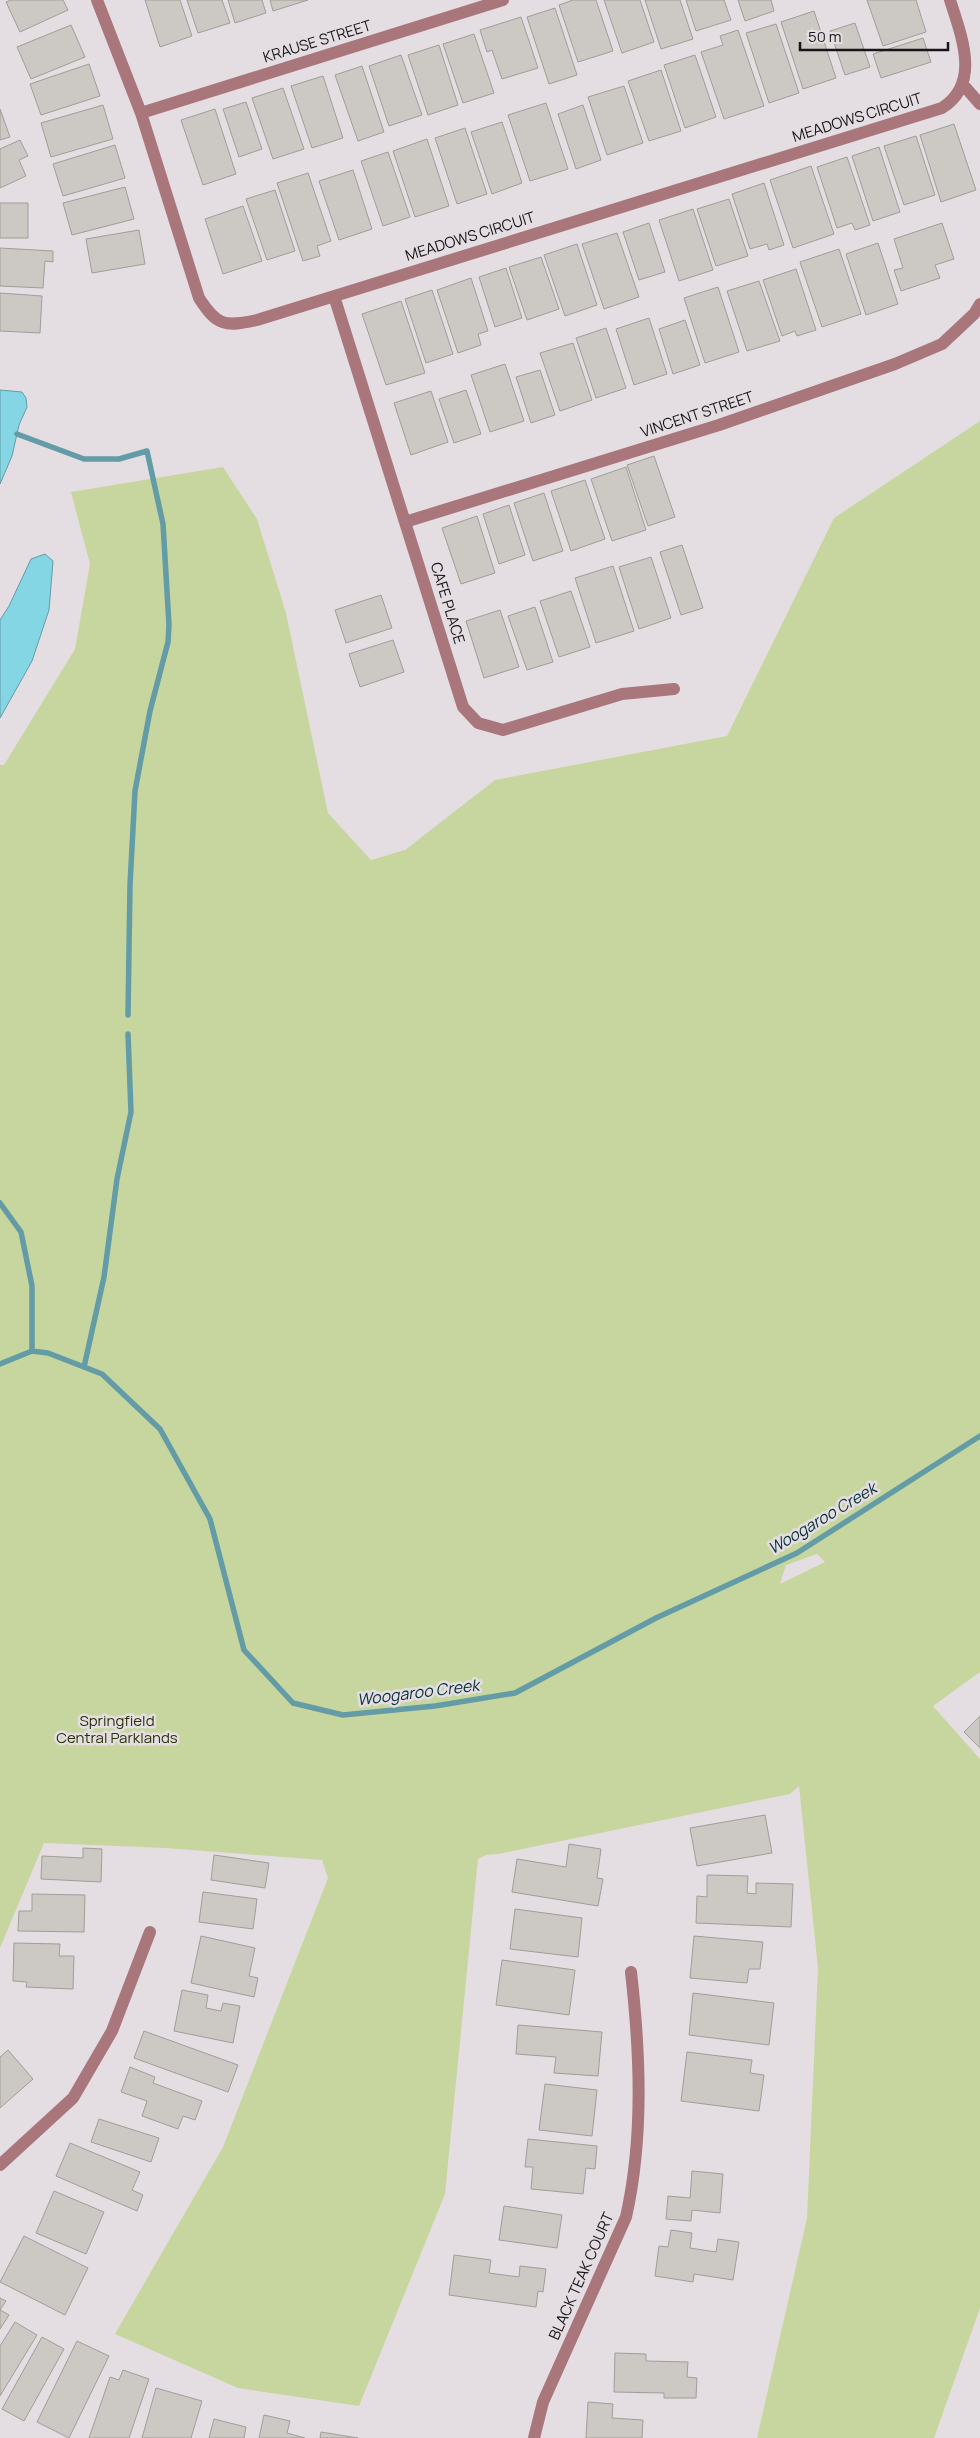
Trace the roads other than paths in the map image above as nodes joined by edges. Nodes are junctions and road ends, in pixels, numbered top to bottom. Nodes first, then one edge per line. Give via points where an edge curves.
1 (97, 0) edge
2 (503, 0) edge
3 (950, 0) edge
4 (966, 88) junction
5 (980, 104) edge
6 (141, 113) junction
7 (334, 296) junction
8 (980, 304) edge
9 (406, 522) junction
10 (674, 689) dead end
11 (150, 1932) dead end
12 (632, 1972) dead end
13 (0, 2164) edge
14 (534, 2438) edge

1 - 6 street, MEADOWS CIRCUIT
2 - 6 street, KRAUSE STREET
3 - 4 street via 970,60 971,76
4 - 5 street
4 - 7 street, MEADOWS CIRCUIT via 957,101 942,108
6 - 7 street, MEADOWS CIRCUIT via 199,298 212,318 237,324
7 - 9 street, CAFE PLACE
8 - 9 street, VINCENT STREET via 974,314 942,344 895,364 719,425
9 - 10 street, CAFE PLACE via 464,707 478,724 503,730 622,694
11 - 13 street via 112,2031 73,2098
12 - 14 street, BLACK TEAK COURT via 639,2062 633,2186 626,2217 543,2402

